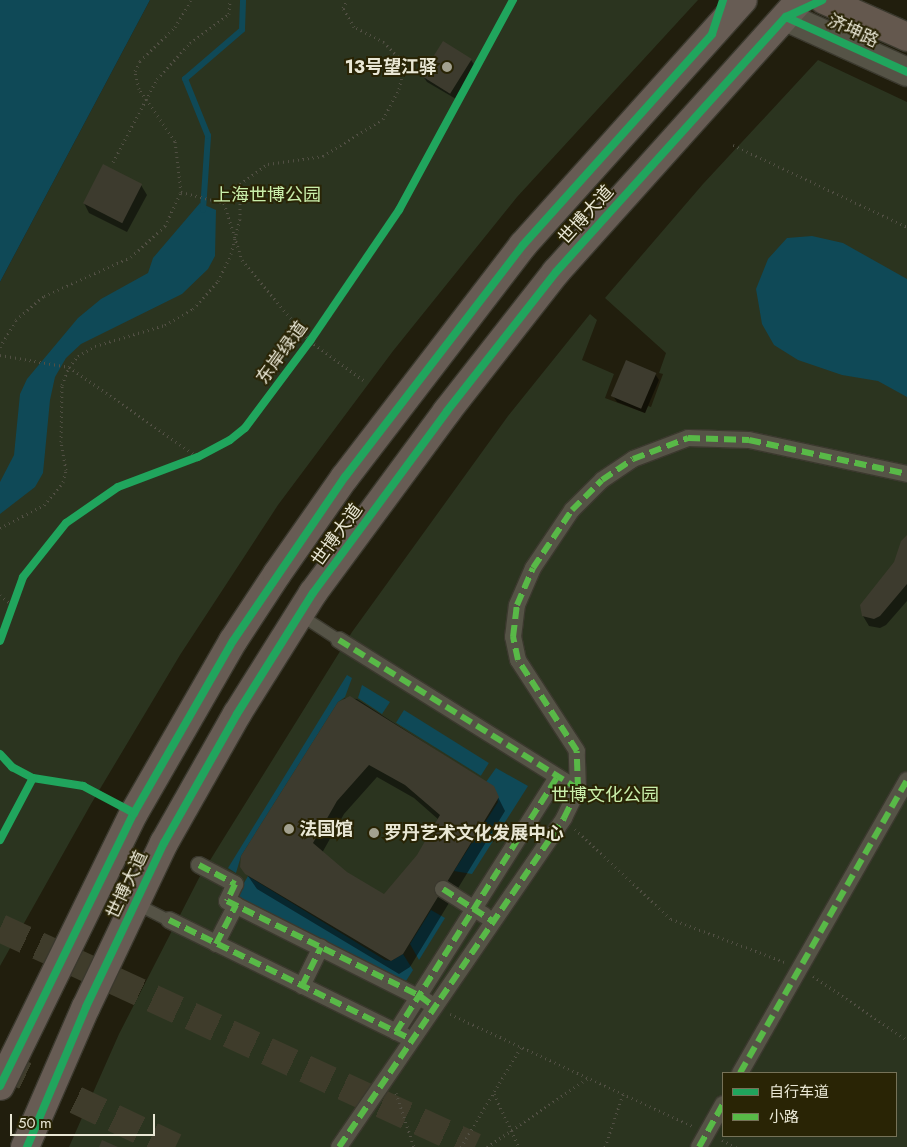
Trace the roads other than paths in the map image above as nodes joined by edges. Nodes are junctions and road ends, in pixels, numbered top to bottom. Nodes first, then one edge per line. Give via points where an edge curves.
1 (742, 0) edge
2 (824, 0) edge
3 (793, 8) edge
4 (907, 37) edge
5 (907, 72) edge
6 (907, 474) edge
7 (299, 614) junction
8 (339, 640) joint
9 (557, 777) junction
10 (907, 780) edge
11 (578, 790) junction
12 (199, 865) dead end
13 (443, 889) dead end
14 (135, 903) junction
15 (236, 905) junction
16 (474, 909) junction
17 (169, 920) joint
18 (494, 922) junction
19 (216, 944) junction
20 (321, 947) junction
21 (302, 986) junction
22 (420, 996) junction
23 (436, 1008) junction
24 (396, 1032) junction
25 (413, 1040) junction
26 (741, 1072) edge
27 (0, 1086) edge
28 (722, 1106) edge
29 (703, 1140) edge
30 (27, 1144) edge
31 (339, 1147) edge

1 - 27 main road, 世博大道 via 523,245 346,477 278,574 233,641 134,813
2 - 4 highway
3 - 5 street, 济坤路
3 - 7 main road, 世博大道 via 556,272 447,411
6 - 11 street via 749,440 708,437 688,438 633,458 596,486 572,510 533,568 517,605 513,637 518,660 577,751
7 - 8 lane
7 - 14 main road, 世博大道 via 178,817
8 - 9 street
9 - 11 street
9 - 16 street
10 - 26 street
11 - 18 street via 564,818
12 - 15 street via 235,884 227,901
13 - 16 street
14 - 17 lane
14 - 30 main road, 世博大道
15 - 19 street
15 - 20 street
16 - 18 street
16 - 22 street
17 - 19 street
18 - 23 street
19 - 21 street
20 - 21 street
20 - 22 street
21 - 24 street
22 - 23 street
22 - 24 street
23 - 25 street
24 - 25 street
25 - 31 street
28 - 29 street

